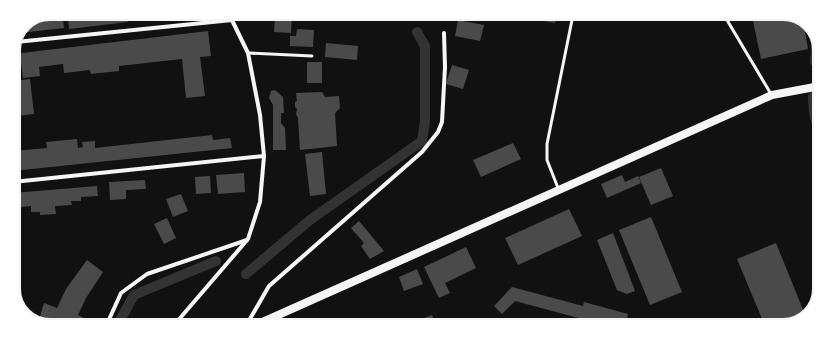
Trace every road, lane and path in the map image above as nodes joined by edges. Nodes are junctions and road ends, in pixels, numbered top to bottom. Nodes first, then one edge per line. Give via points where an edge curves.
1 (232, 20) joint
2 (572, 20) edge
3 (726, 20) edge
4 (444, 33) dead end
5 (21, 41) edge
6 (248, 53) junction
7 (312, 56) dead end
8 (813, 87) edge
9 (772, 95) junction
10 (264, 156) junction
11 (20, 181) edge
12 (559, 190) junction
13 (248, 239) junction
14 (109, 319) edge
15 (179, 319) edge
16 (250, 319) edge
17 (269, 319) edge

1 - 5 street
1 - 6 street
2 - 12 lane via 547,144 547,160
3 - 9 lane
4 - 16 street via 444,105 438,132 422,152 269,286
6 - 7 lane
6 - 10 street via 260,115
8 - 9 main road
9 - 12 main road
10 - 11 street
10 - 13 street via 260,202
12 - 17 main road
13 - 14 street via 147,274 122,293
13 - 15 street

